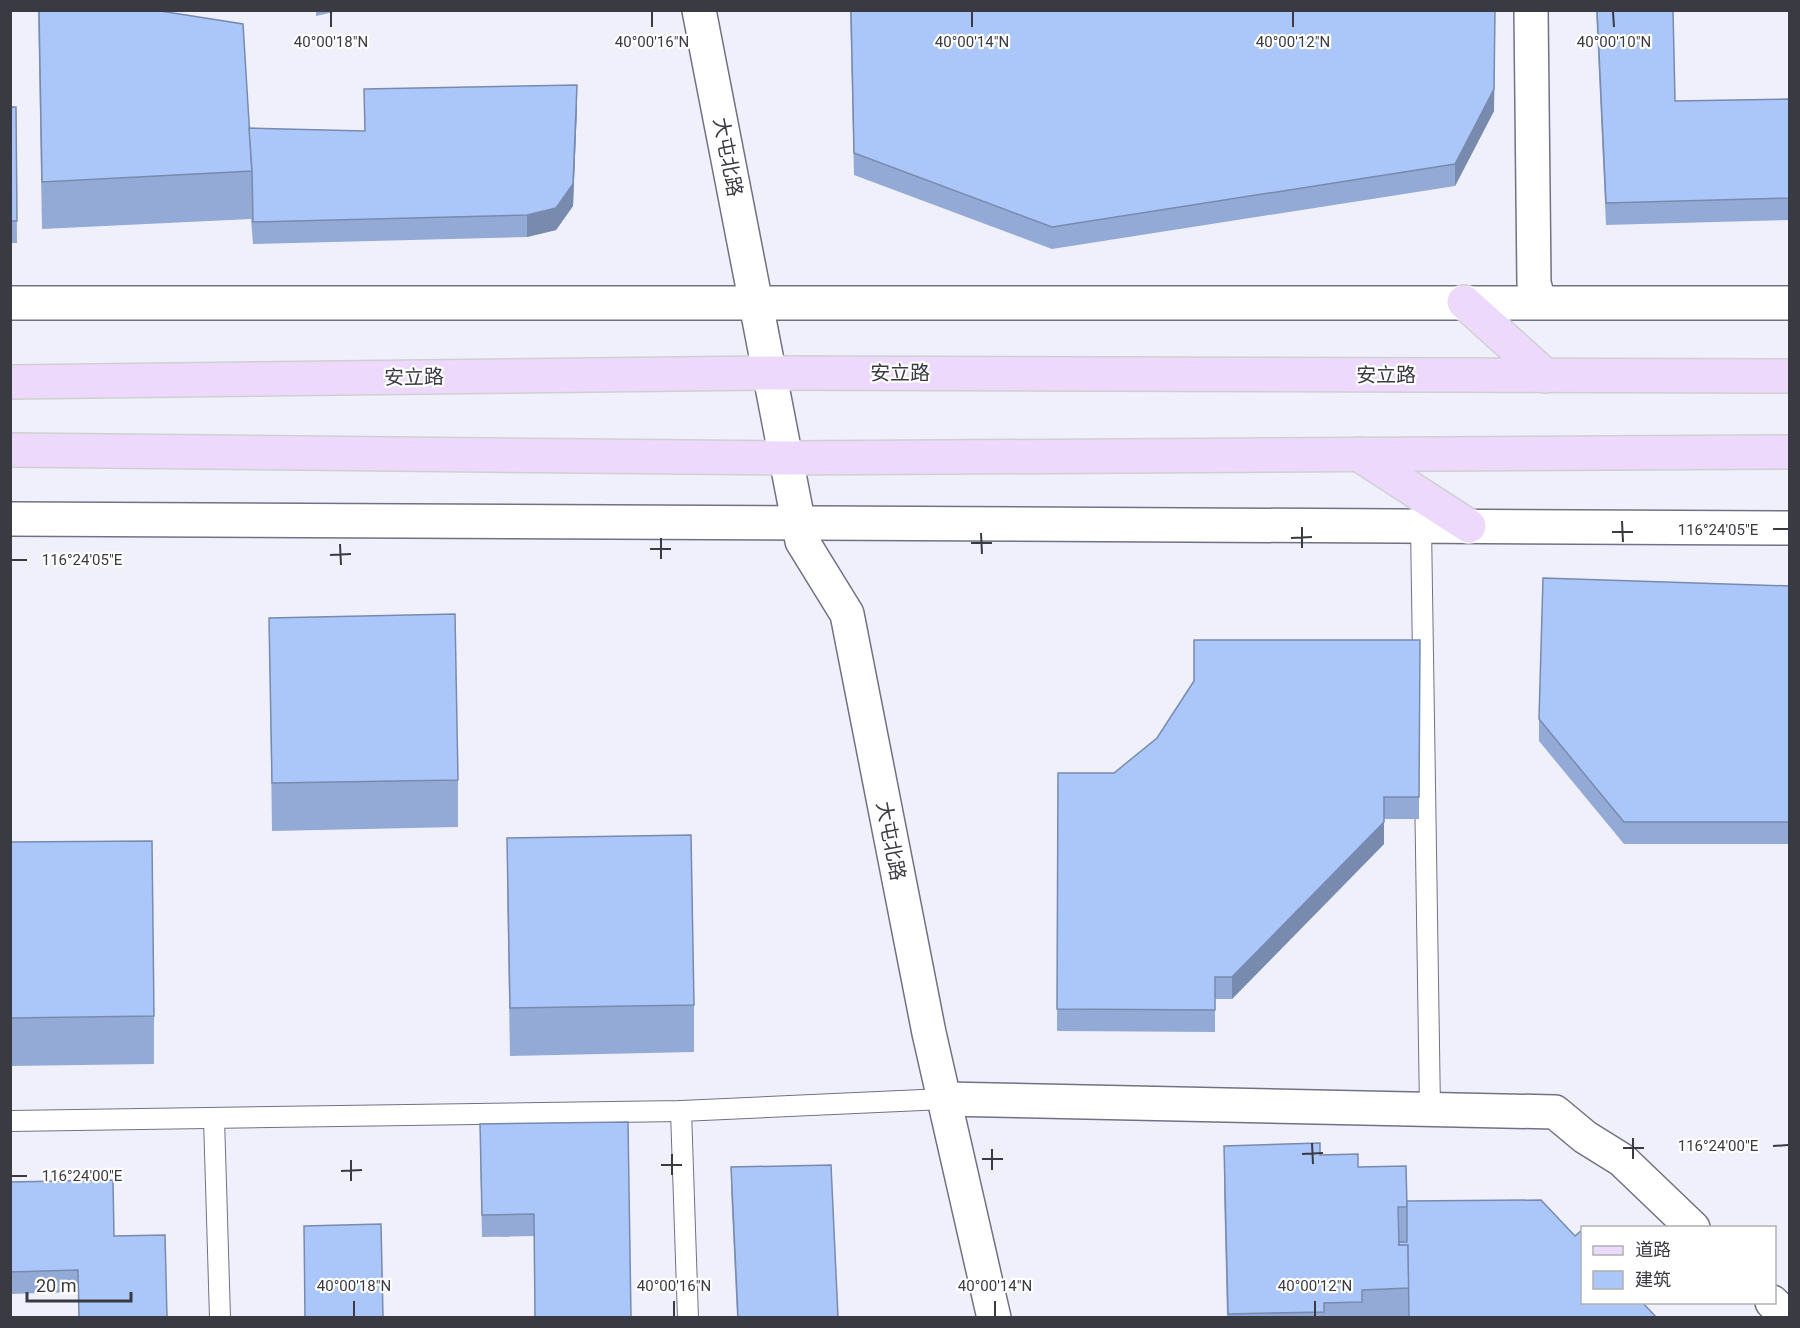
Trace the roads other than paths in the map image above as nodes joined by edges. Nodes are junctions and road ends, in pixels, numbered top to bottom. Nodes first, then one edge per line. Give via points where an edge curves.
1 (699, 10) edge
2 (1531, 10) edge
3 (1464, 302) junction
4 (1539, 302) junction
5 (10, 303) edge
6 (757, 303) junction
7 (1790, 303) edge
8 (770, 373) junction
9 (1546, 376) junction
10 (1790, 376) edge
11 (10, 382) edge
12 (10, 450) edge
13 (1790, 452) edge
14 (1358, 454) junction
15 (787, 458) junction
16 (10, 519) edge
17 (799, 522) junction
18 (1421, 526) junction
19 (1469, 526) junction
20 (1790, 528) edge
21 (944, 1099) junction
22 (1430, 1110) junction
23 (681, 1112) junction
24 (214, 1118) junction
25 (10, 1121) edge
26 (1692, 1226) edge
27 (1774, 1304) edge
28 (220, 1317) edge
29 (688, 1317) edge
30 (994, 1317) edge
31 (1788, 1317) edge

1 - 6 street, 大屯北路
2 - 4 street via 1534,283
3 - 4 street
3 - 6 street
3 - 9 main road
4 - 7 street
5 - 6 street
6 - 8 street, 大屯北路
8 - 9 main road, 安立路
8 - 11 main road, 安立路
8 - 15 street, 大屯北路
9 - 10 main road, 安立路
12 - 15 main road
13 - 14 main road
14 - 15 main road
14 - 19 main road
15 - 17 street, 大屯北路
16 - 17 street
17 - 18 street
17 - 21 street, 大屯北路 via 802,541 847,614
18 - 19 street
18 - 22 lane
19 - 20 street
21 - 22 street
21 - 23 lane
21 - 30 street, 大屯北路
22 - 26 street via 1555,1112 1622,1160
23 - 24 lane
23 - 29 lane
24 - 25 lane
24 - 28 lane
27 - 31 street

